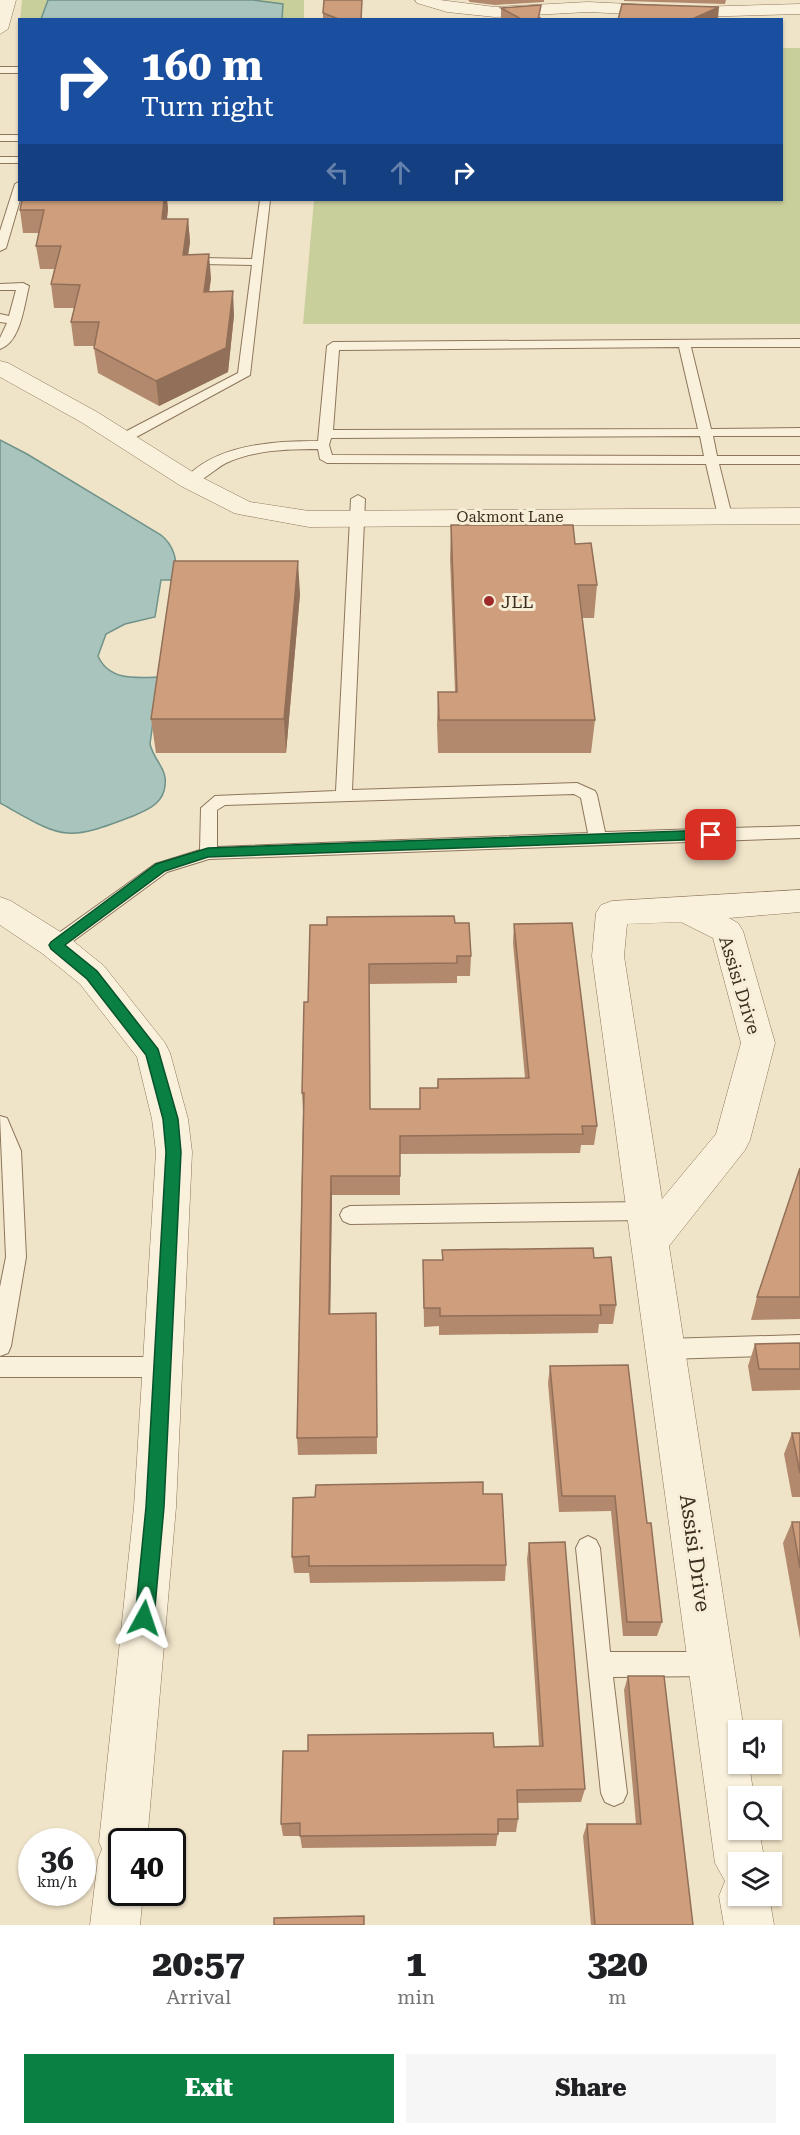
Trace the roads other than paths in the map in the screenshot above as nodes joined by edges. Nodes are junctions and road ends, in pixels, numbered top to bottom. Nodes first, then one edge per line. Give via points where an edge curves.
1 (8, 0) edge
2 (428, 2) edge
3 (588, 4) edge
4 (774, 5) edge
5 (800, 9) edge
6 (0, 29) edge
7 (0, 70) edge
8 (18, 70) edge
9 (0, 138) edge
10 (18, 138) edge
11 (0, 160) edge
12 (18, 160) edge
13 (18, 190) edge
14 (265, 201) edge
15 (0, 248) edge
16 (204, 261) edge
17 (257, 262) junction
18 (0, 287) edge
19 (0, 318) edge
20 (14, 321) junction
21 (684, 343) junction
22 (800, 343) edge
23 (0, 345) edge
24 (0, 368) edge
25 (800, 432) edge
26 (706, 433) junction
27 (124, 438) junction
28 (324, 439) junction
29 (800, 460) edge
30 (713, 461) junction
31 (190, 482) junction
32 (800, 498) edge
33 (723, 507) junction
34 (356, 509) junction
35 (800, 516) edge
36 (344, 796) junction
37 (800, 832) edge
38 (598, 838) junction
39 (208, 853) junction
40 (800, 901) edge
41 (0, 909) edge
42 (685, 910) junction
43 (55, 945) junction
44 (0, 1124) edge
45 (350, 1215) dead end
46 (648, 1227) junction
47 (800, 1345) edge
48 (0, 1346) edge
49 (665, 1349) junction
50 (0, 1367) edge
51 (163, 1367) junction
52 (588, 1548) dead end
53 (711, 1664) junction
54 (599, 1665) junction
55 (614, 1793) dead end
56 (124, 1828) edge
57 (738, 1852) edge
58 (117, 1906) edge
59 (745, 1906) edge
60 (115, 1925) edge
61 (748, 1925) edge

1 - 6 street
2 - 3 street via 495,12
3 - 4 street via 694,12
4 - 5 street
7 - 8 lane
9 - 10 lane
11 - 12 lane
13 - 15 lane
14 - 17 lane
16 - 17 lane
17 - 27 lane via 244,375
18 - 20 lane via 23,286
19 - 20 lane
20 - 23 lane via 9,337
21 - 22 lane
21 - 26 lane
21 - 28 lane via 333,345
24 - 27 street, Oakmont Lane
25 - 26 lane
26 - 28 lane
26 - 30 lane
27 - 31 street, Oakmont Lane
28 - 30 lane via 327,459
28 - 31 lane via 244,451 210,465
29 - 30 lane
30 - 33 lane
31 - 34 street, Oakmont Lane via 243,508 269,514 309,519
32 - 33 street, Oakmont Lane
33 - 34 street, Oakmont Lane
33 - 35 street, Oakmont Lane
34 - 36 lane
36 - 38 lane via 577,788 589,795
36 - 39 lane via 221,800 209,808
37 - 38 lane
38 - 39 lane
39 - 43 lane via 161,868
40 - 42 street
41 - 43 street
42 - 46 street, Assisi Drive via 727,931 758,1043 732,1140
42 - 46 street, Assisi Drive via 612,913 608,957
43 - 51 street via 92,975 132,1025 153,1053 162,1082 174,1152
44 - 48 lane via 11,1151 16,1257
45 - 46 lane
46 - 49 street, Assisi Drive
47 - 49 lane
49 - 53 street, Assisi Drive
50 - 51 lane
51 - 56 street via 155,1507
52 - 54 lane
53 - 54 lane
53 - 57 street, Assisi Drive
54 - 55 lane
58 - 60 street
59 - 61 street

